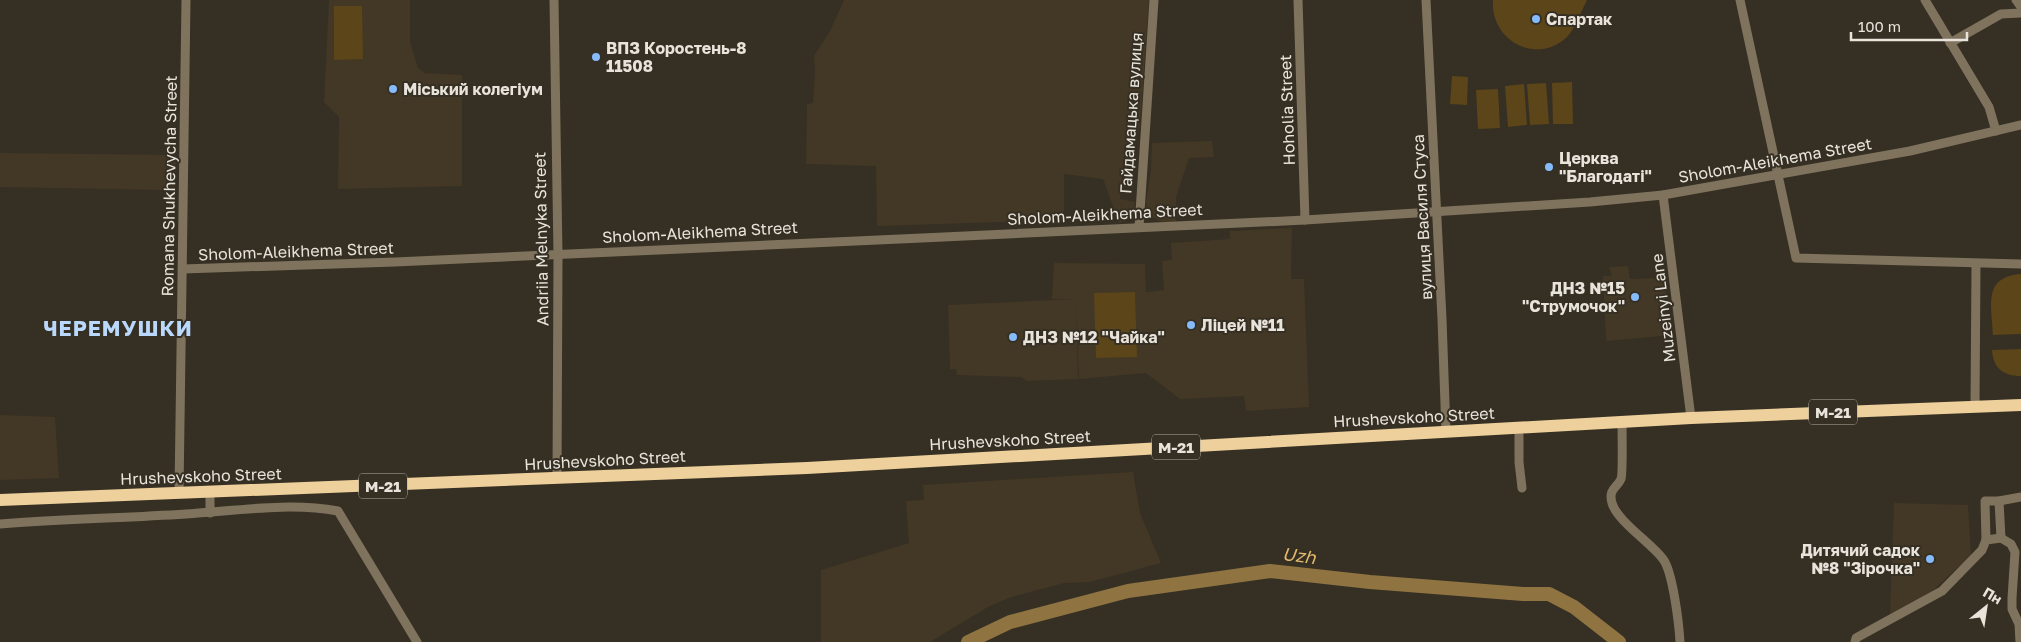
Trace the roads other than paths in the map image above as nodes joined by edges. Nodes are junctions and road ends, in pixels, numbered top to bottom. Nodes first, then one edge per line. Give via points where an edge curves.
1 (186, 0) edge
2 (554, 0) edge
3 (1154, 0) edge
4 (1298, 0) edge
5 (1426, 0) edge
6 (1740, 0) edge
7 (1925, 0) edge
8 (2016, 0) edge
9 (2021, 8) edge
10 (2021, 13) edge
11 (1950, 43) junction
12 (2021, 125) edge
13 (1996, 131) junction
14 (1777, 174) junction
15 (1663, 196) junction
16 (1437, 212) junction
17 (1305, 220) junction
18 (1139, 227) junction
19 (558, 255) junction
20 (1976, 264) junction
21 (2021, 264) edge
22 (183, 269) junction
23 (1975, 405) junction
24 (2021, 405) edge
25 (1691, 418) junction
26 (1622, 422) junction
27 (1519, 428) junction
28 (1446, 432) junction
29 (557, 478) junction
30 (1522, 488) dead end
31 (179, 492) junction
32 (210, 492) junction
33 (2021, 497) edge
34 (0, 500) edge
35 (1999, 501) junction
36 (210, 513) junction
37 (0, 524) edge
38 (2001, 538) junction
39 (1986, 540) junction
40 (2018, 616) edge
41 (417, 642) edge
42 (1680, 642) edge
43 (1855, 642) edge
44 (2020, 642) edge

1 - 22 street, Romana Shukhevycha Street
2 - 19 street, Andriia Melnyka Street
3 - 18 street, Гайдамацька вулиця
4 - 17 street, Hoholia Street
5 - 16 street, вулиця Василя Стуса
6 - 14 street
7 - 11 street
8 - 9 street
10 - 11 street via 2001,14
11 - 13 street via 1989,107
12 - 13 street, Sholom-Aleikhema Street
13 - 14 street, Sholom-Aleikhema Street via 1910,151
14 - 15 street, Sholom-Aleikhema Street
14 - 20 street via 1796,258
15 - 16 street, Sholom-Aleikhema Street
15 - 25 street, Muzeinyi Lane
16 - 17 street, Sholom-Aleikhema Street
16 - 28 street, вулиця Василя Стуса
17 - 18 street, Sholom-Aleikhema Street
18 - 19 street, Sholom-Aleikhema Street
19 - 22 street, Sholom-Aleikhema Street
19 - 29 street, Andriia Melnyka Street
20 - 21 street
20 - 23 street
22 - 31 street, Romana Shukhevycha Street
23 - 24 highway, Hrushevskoho Street / М-21
23 - 25 highway, Hrushevskoho Street / М-21
25 - 26 highway, Hrushevskoho Street / М-21
26 - 27 highway, Hrushevskoho Street / М-21
26 - 42 street via 1622,478 1611,500 1618,514 1666,564
27 - 28 highway, Hrushevskoho Street / М-21
27 - 30 street
28 - 29 highway, Hrushevskoho Street / М-21 via 807,468
29 - 32 highway, Hrushevskoho Street / М-21
31 - 32 highway, Hrushevskoho Street / М-21
31 - 34 highway, Hrushevskoho Street / М-21
32 - 36 street
33 - 35 street
35 - 38 street
35 - 39 street via 1985,501
36 - 37 street
36 - 41 street via 306,506 338,511
38 - 39 street
38 - 40 street via 2012,544 2015,552 2012,598
39 - 43 street via 1982,550 1942,591 1856,638
40 - 44 street

